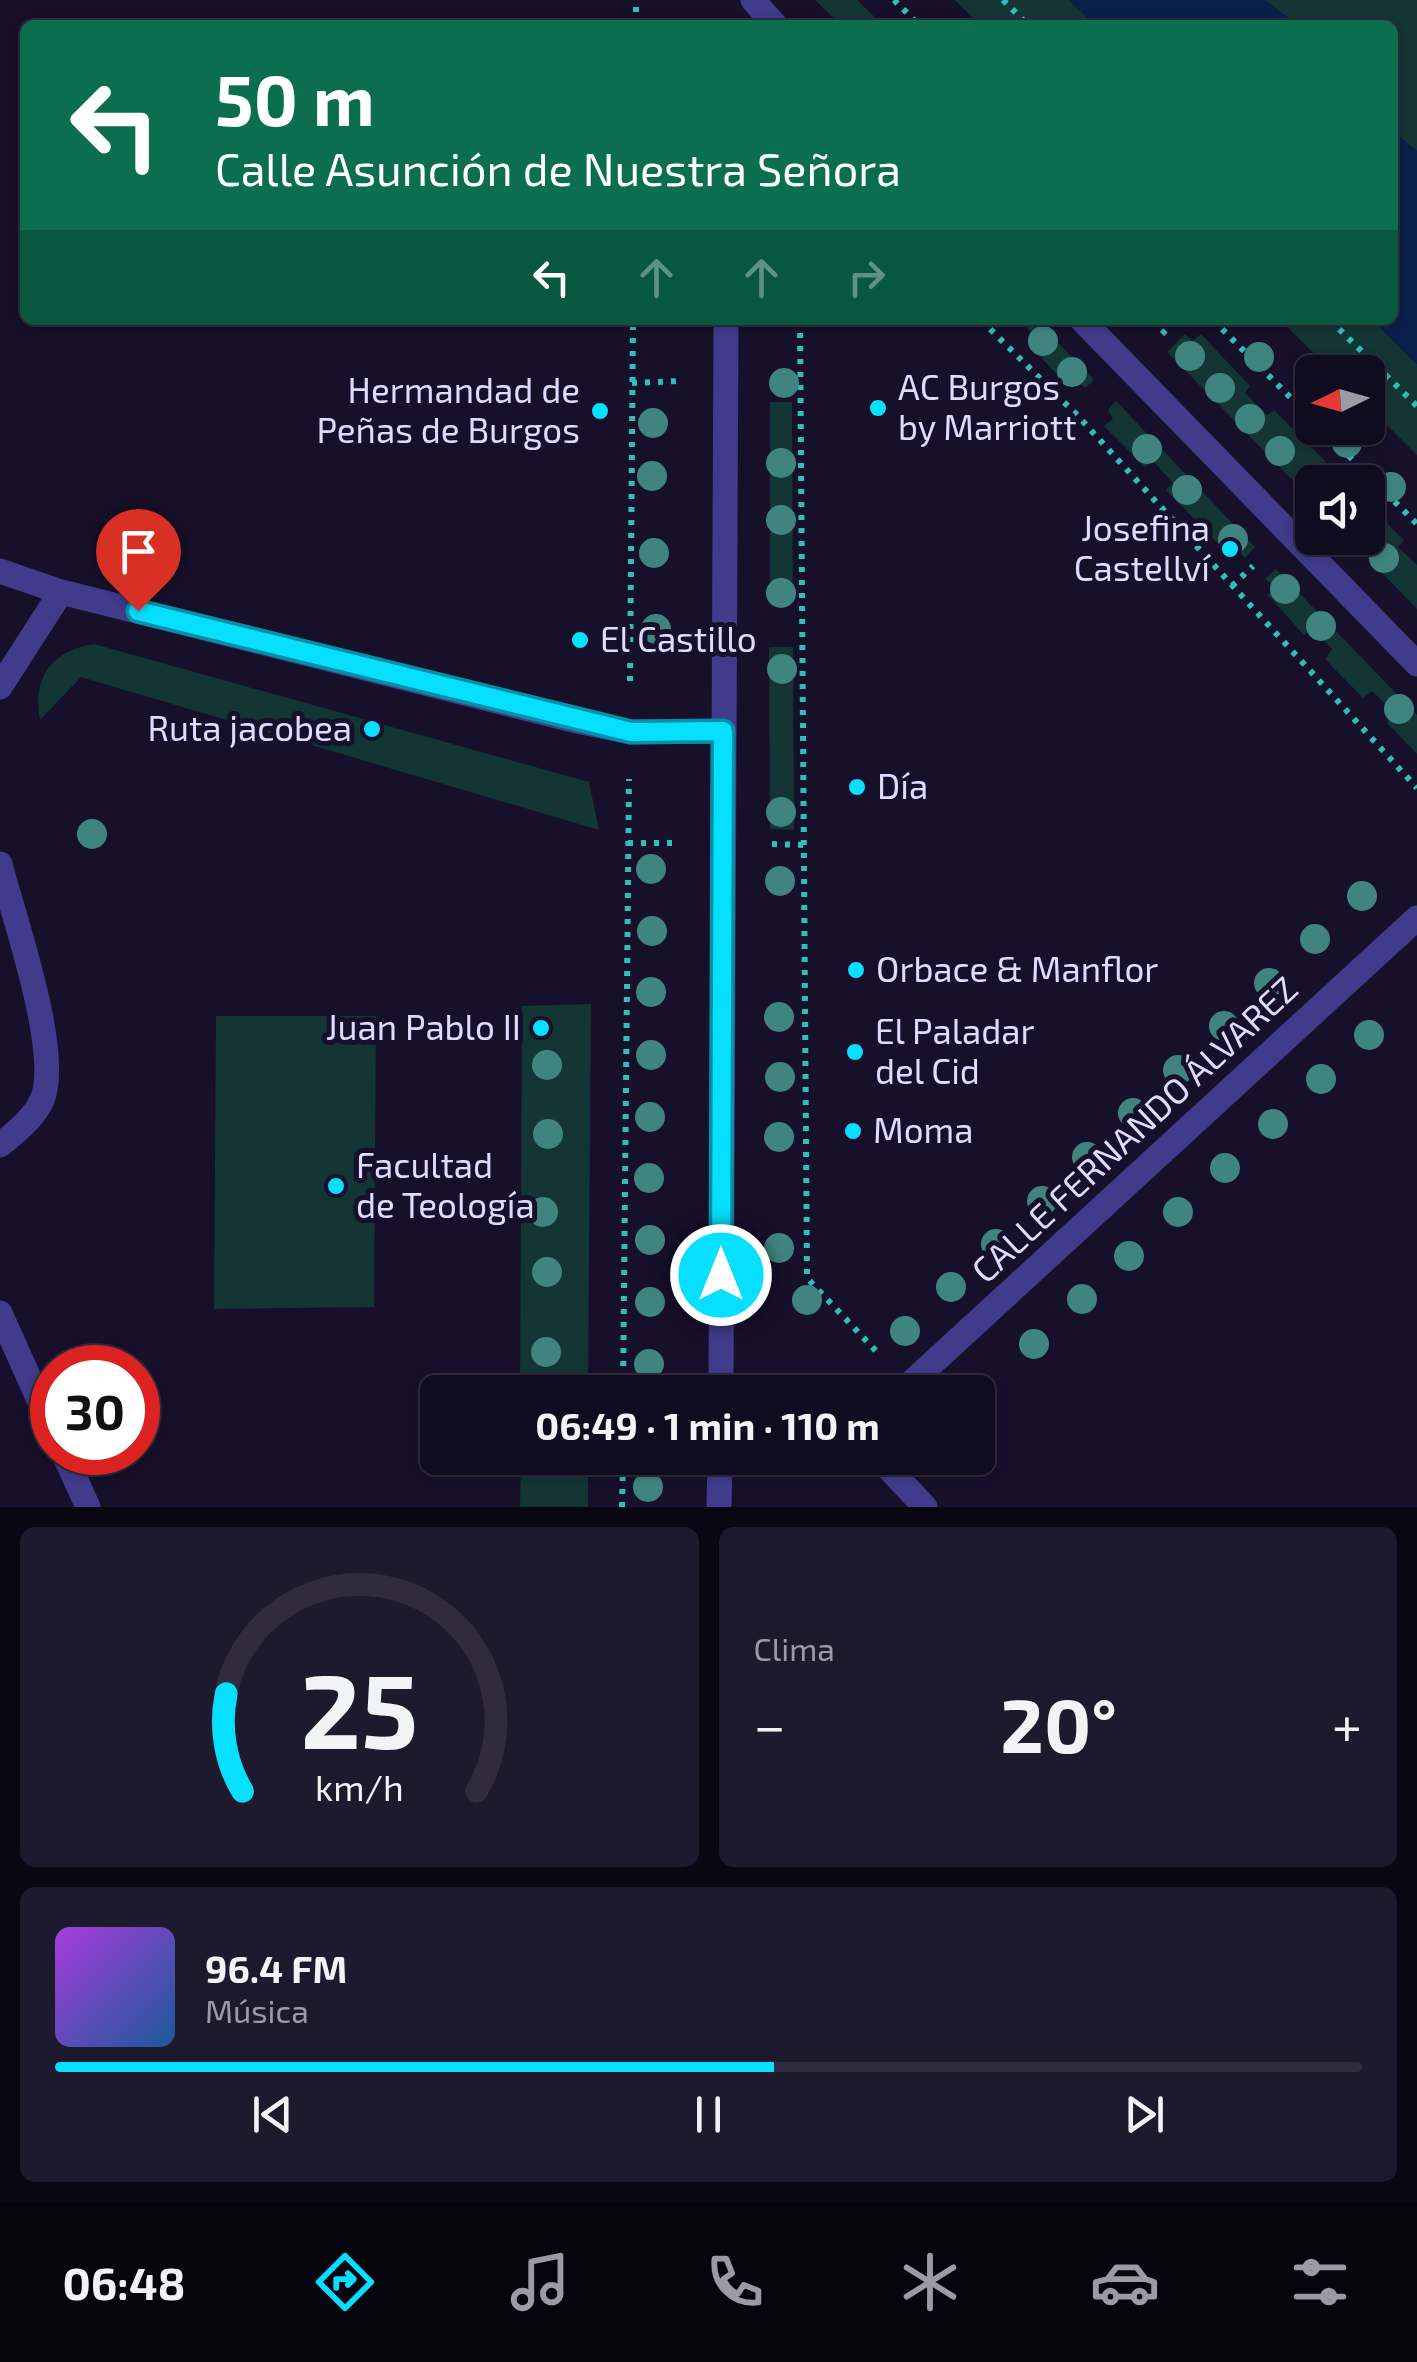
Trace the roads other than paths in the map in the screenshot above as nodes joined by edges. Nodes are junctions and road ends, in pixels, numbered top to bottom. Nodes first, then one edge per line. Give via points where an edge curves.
1 (753, 0) edge
2 (771, 20) edge
3 (726, 325) edge
4 (1087, 325) edge
5 (0, 571) edge
6 (61, 592) junction
7 (1417, 664) edge
8 (0, 687) edge
9 (723, 731) junction
10 (0, 864) edge
11 (1417, 918) edge
12 (0, 1145) edge
13 (0, 1313) edge
14 (721, 1375) edge
15 (919, 1375) edge
16 (30, 1380) edge
17 (73, 1475) edge
18 (720, 1475) edge
19 (895, 1475) edge
20 (88, 1507) edge
21 (719, 1507) edge
22 (925, 1507) edge

1 - 2 street
3 - 9 street
4 - 7 street
5 - 6 street
6 - 8 street
6 - 9 street via 577,721 631,732
9 - 14 street
10 - 12 street via 40,1013 47,1066 42,1099
11 - 15 street, CALLE FERNANDO ÁLVAREZ
13 - 16 street
17 - 20 street
18 - 21 street
19 - 22 street

